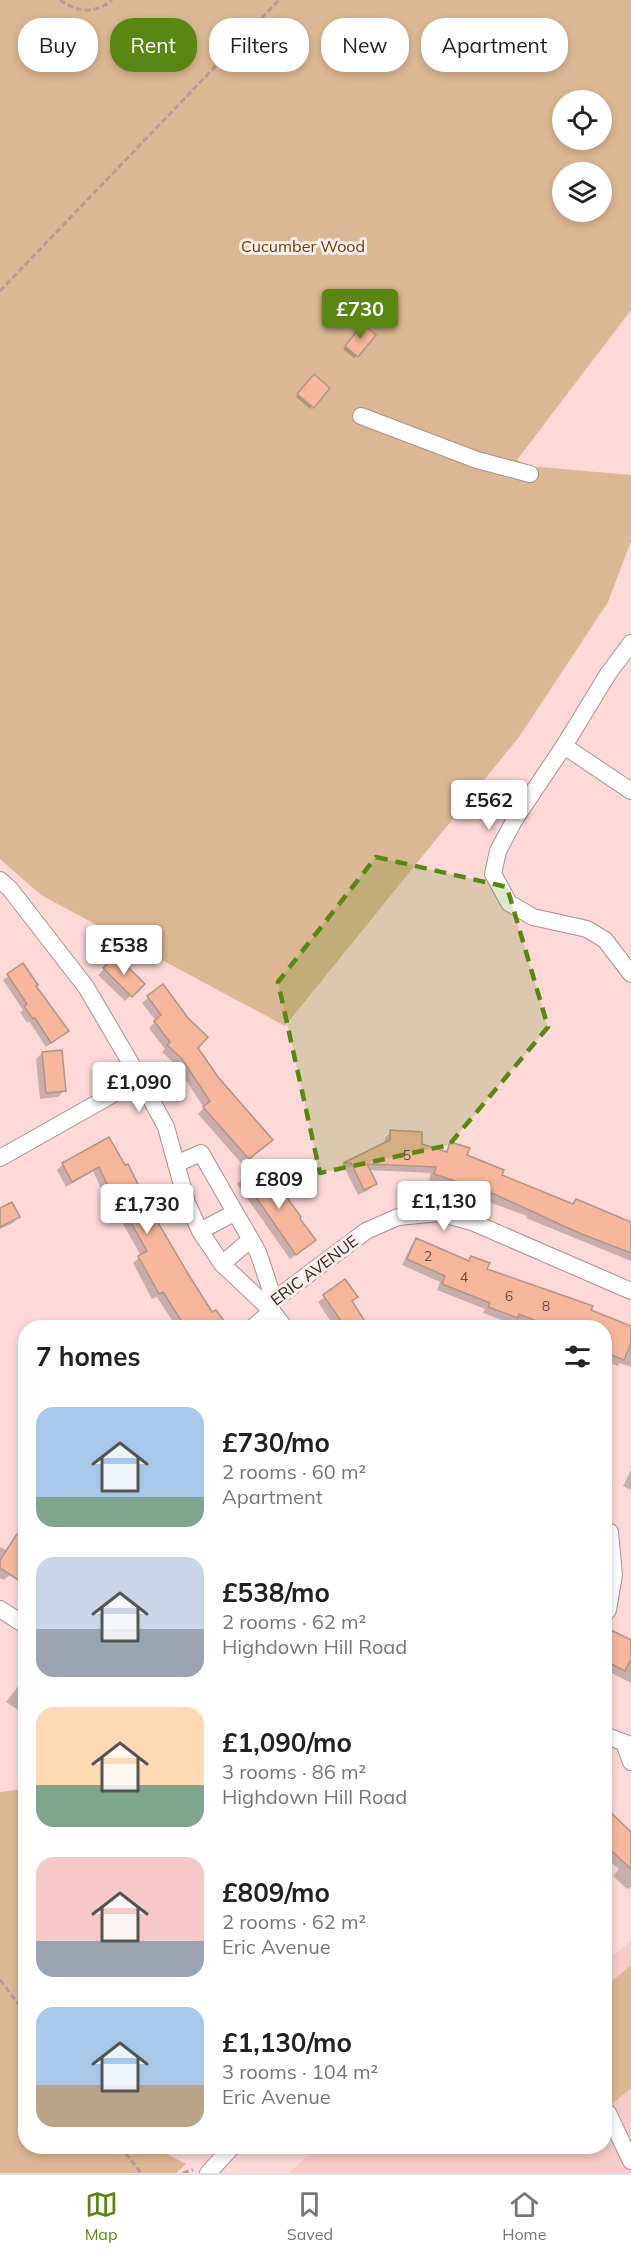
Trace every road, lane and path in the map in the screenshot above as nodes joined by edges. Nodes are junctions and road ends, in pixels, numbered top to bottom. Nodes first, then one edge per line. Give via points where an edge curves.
1 (60, 0) edge
2 (112, 0) edge
3 (279, 0) edge
4 (0, 291) edge
5 (361, 416) dead end
6 (530, 474) dead end
7 (631, 643) edge
8 (564, 746) junction
9 (631, 791) edge
10 (0, 880) edge
11 (631, 974) edge
12 (140, 1079) junction
13 (0, 1158) edge
14 (176, 1164) junction
15 (234, 1213) junction
16 (200, 1231) junction
17 (250, 1240) junction
18 (222, 1264) junction
19 (631, 1291) edge
20 (270, 1306) junction
21 (259, 1320) edge
22 (280, 1320) edge
23 (612, 1554) edge
24 (612, 1587) edge
25 (0, 1609) edge
26 (18, 1621) edge
27 (612, 1738) edge
28 (628, 1744) edge
29 (631, 1762) edge
30 (0, 1980) edge
31 (18, 2004) edge
32 (612, 2121) edge
33 (126, 2154) edge
34 (226, 2154) edge
35 (631, 2161) edge
36 (141, 2173) edge
37 (208, 2173) edge

1 - 2 path via 80,10 100,8
3 - 4 path
5 - 6 street via 477,460
7 - 8 street
8 - 9 street
8 - 11 street via 515,819 498,851 493,874 509,903 533,917 587,930 605,940
10 - 12 street via 86,987
12 - 13 street
12 - 14 street via 166,1127
14 - 15 street via 201,1153
14 - 16 street
15 - 16 street
15 - 17 street
16 - 18 street
17 - 18 street
17 - 20 street via 258,1252
18 - 20 street
19 - 20 street, ERIC AVENUE via 472,1222 439,1213 398,1218 366,1231
20 - 21 street, ERIC AVENUE
20 - 22 street
23 - 24 street
25 - 26 street
27 - 28 street
28 - 29 street
30 - 31 path
32 - 35 street
33 - 36 path
34 - 37 street

